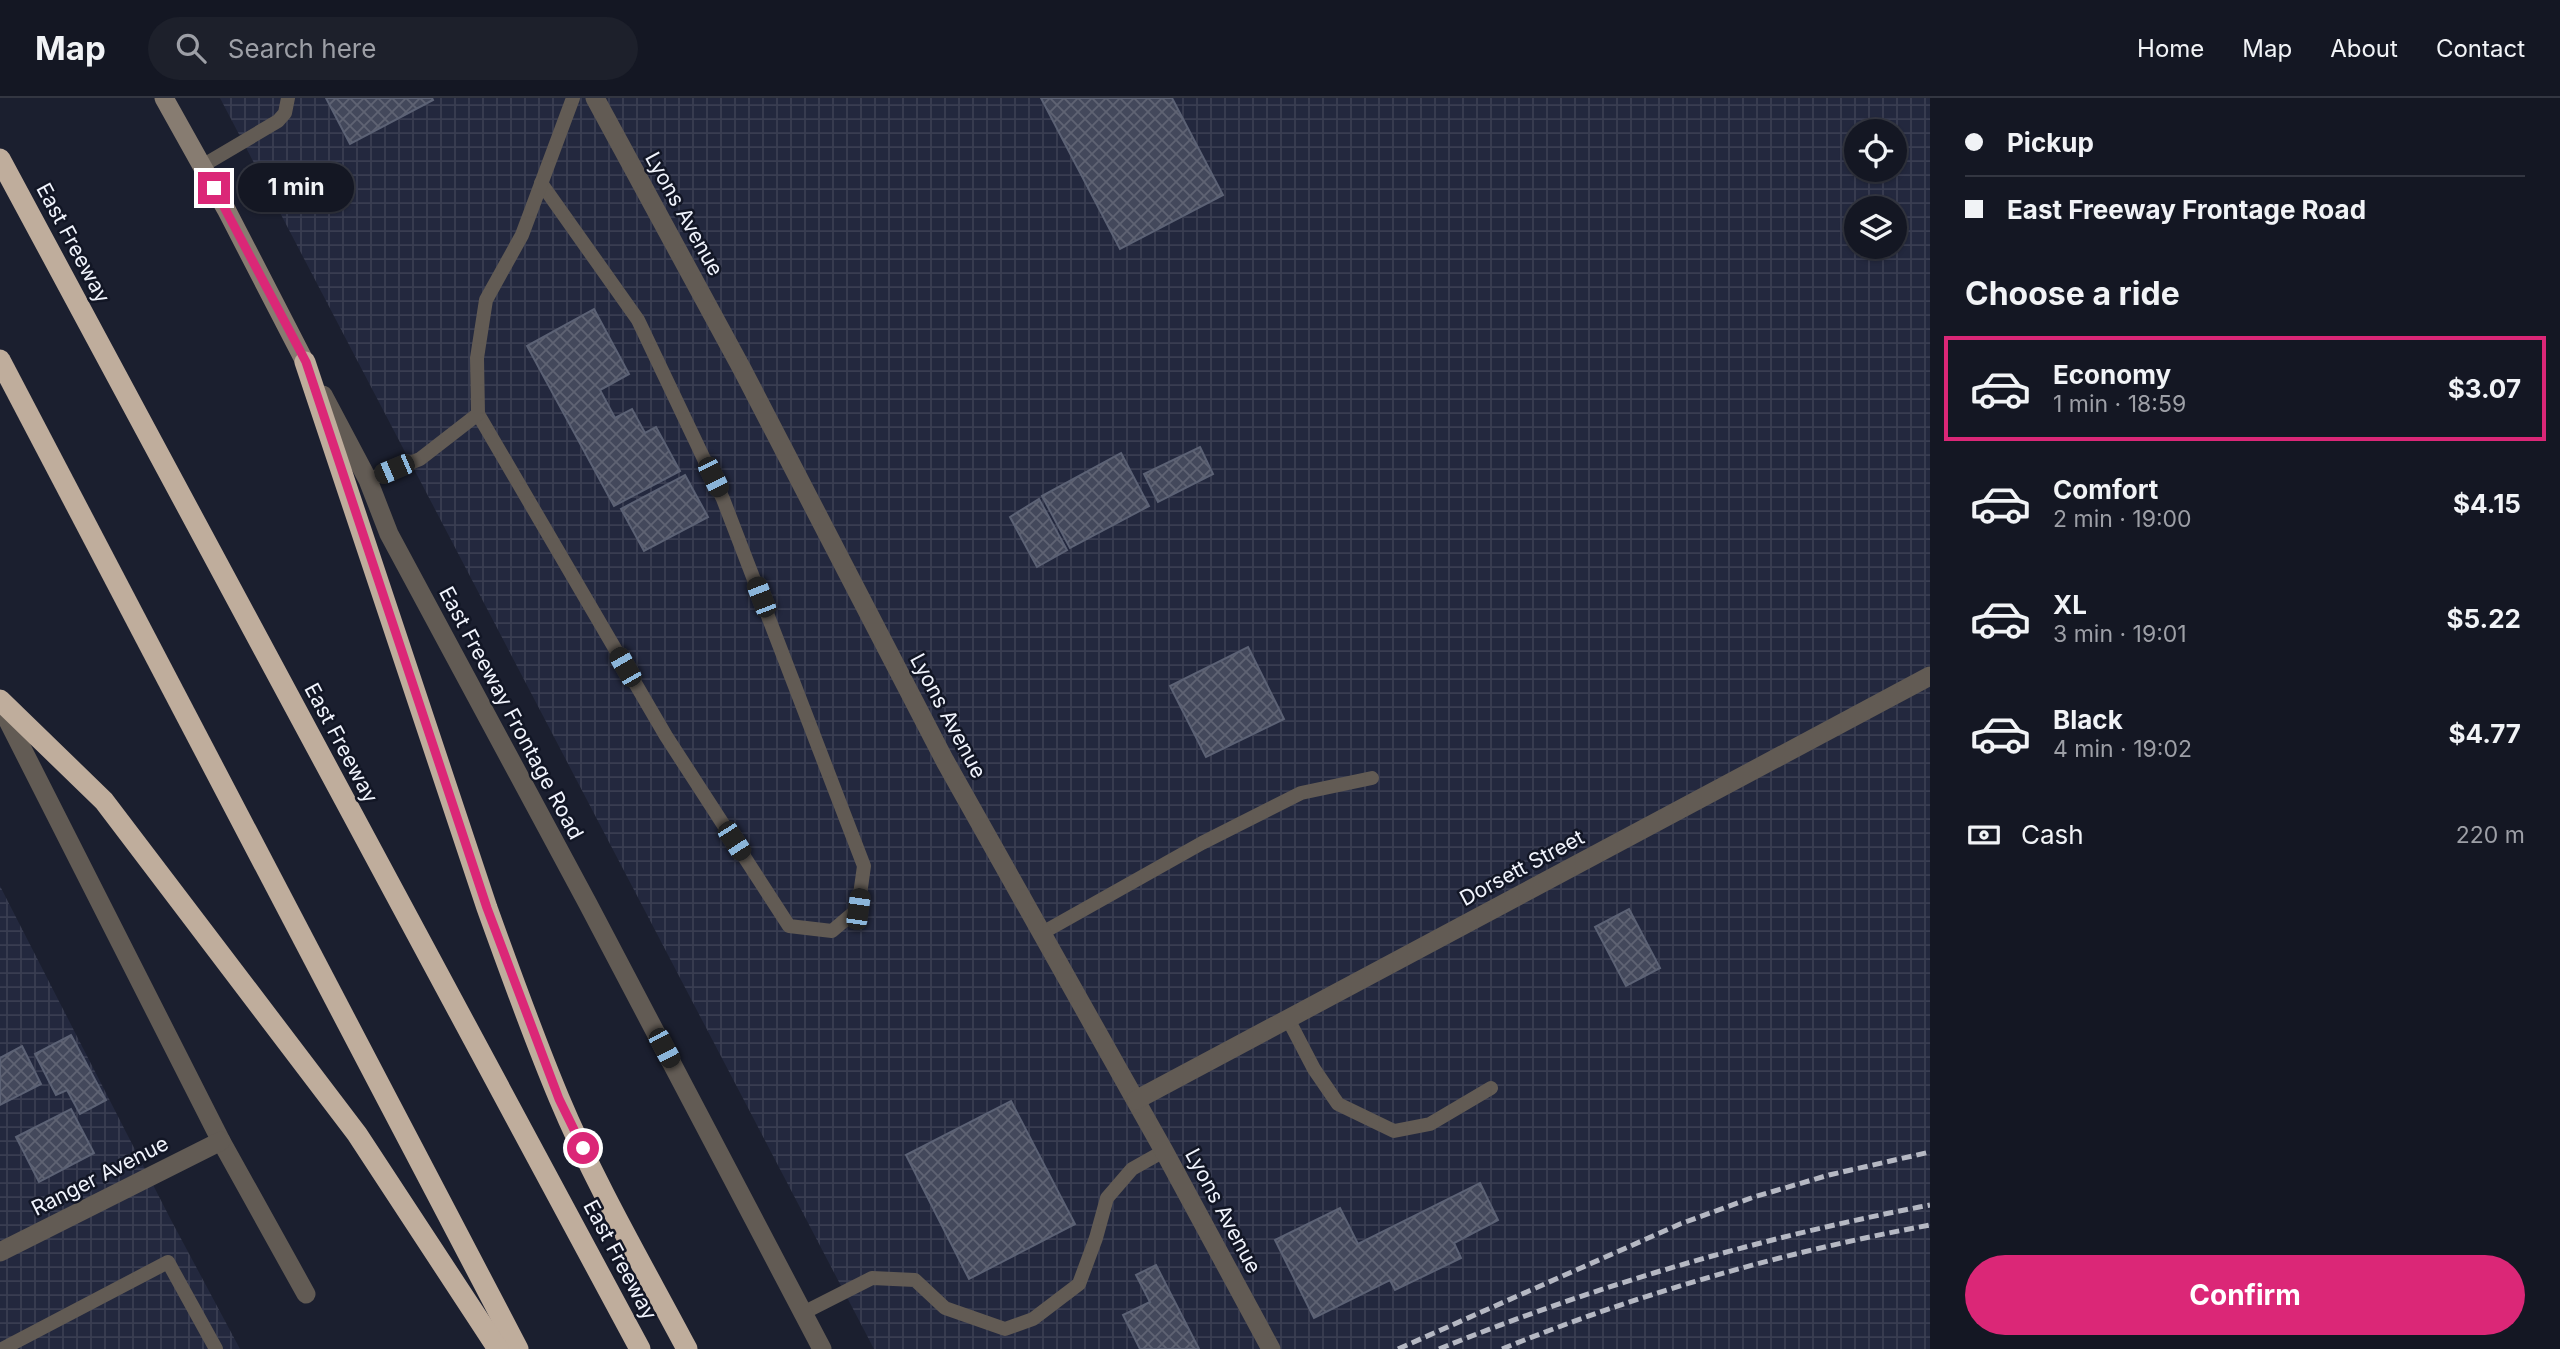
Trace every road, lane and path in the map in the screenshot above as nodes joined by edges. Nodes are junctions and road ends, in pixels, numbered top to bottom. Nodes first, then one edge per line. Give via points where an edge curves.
1 (164, 98) edge
2 (288, 98) edge
3 (573, 98) edge
4 (595, 98) edge
5 (0, 159) edge
6 (202, 166) junction
7 (541, 183) junction
8 (0, 360) edge
9 (306, 362) junction
10 (478, 414) junction
11 (368, 480) junction
12 (1930, 676) edge
13 (0, 703) edge
14 (1371, 778) dead end
15 (1042, 933) junction
16 (1288, 1019) junction
17 (1490, 1088) dead end
18 (1136, 1100) junction
19 (221, 1141) junction
20 (1164, 1151) junction
21 (0, 1251) edge
22 (306, 1294) dead end
23 (803, 1313) junction
24 (2, 1349) edge
25 (216, 1349) edge
26 (498, 1349) edge
27 (518, 1349) edge
28 (640, 1349) edge
29 (687, 1349) edge
30 (822, 1349) edge
31 (1271, 1349) edge

1 - 6 main road, East Freeway Frontage Road
2 - 6 lane via 278,121
3 - 7 lane
4 - 15 street, Lyons Avenue via 945,761
5 - 28 highway, East Freeway
6 - 9 main road, East Freeway Frontage Road
7 - 10 lane via 522,235 486,300 477,358
7 - 10 lane via 638,320 723,499 864,866 858,909 832,931 789,926 666,736
8 - 27 highway
9 - 11 street, East Freeway Frontage Road
9 - 29 highway via 517,991 559,1099 606,1198
10 - 11 lane via 420,458
11 - 23 street, East Freeway Frontage Road via 389,534
12 - 16 street, Dorsett Street
13 - 19 street
13 - 26 highway via 104,801 186,907 357,1133
14 - 15 lane via 1301,793
15 - 18 street, Lyons Avenue
16 - 17 lane via 1338,1104 1394,1131 1430,1124
16 - 18 street, Dorsett Street
18 - 20 street, Lyons Avenue
19 - 21 street, Ranger Avenue
19 - 22 street
20 - 23 lane via 1132,1169 1107,1198 1079,1284 1033,1319 1005,1329 944,1308 915,1280 872,1278
20 - 31 street, Lyons Avenue
23 - 30 street, East Freeway Frontage Road
24 - 25 lane via 168,1262

